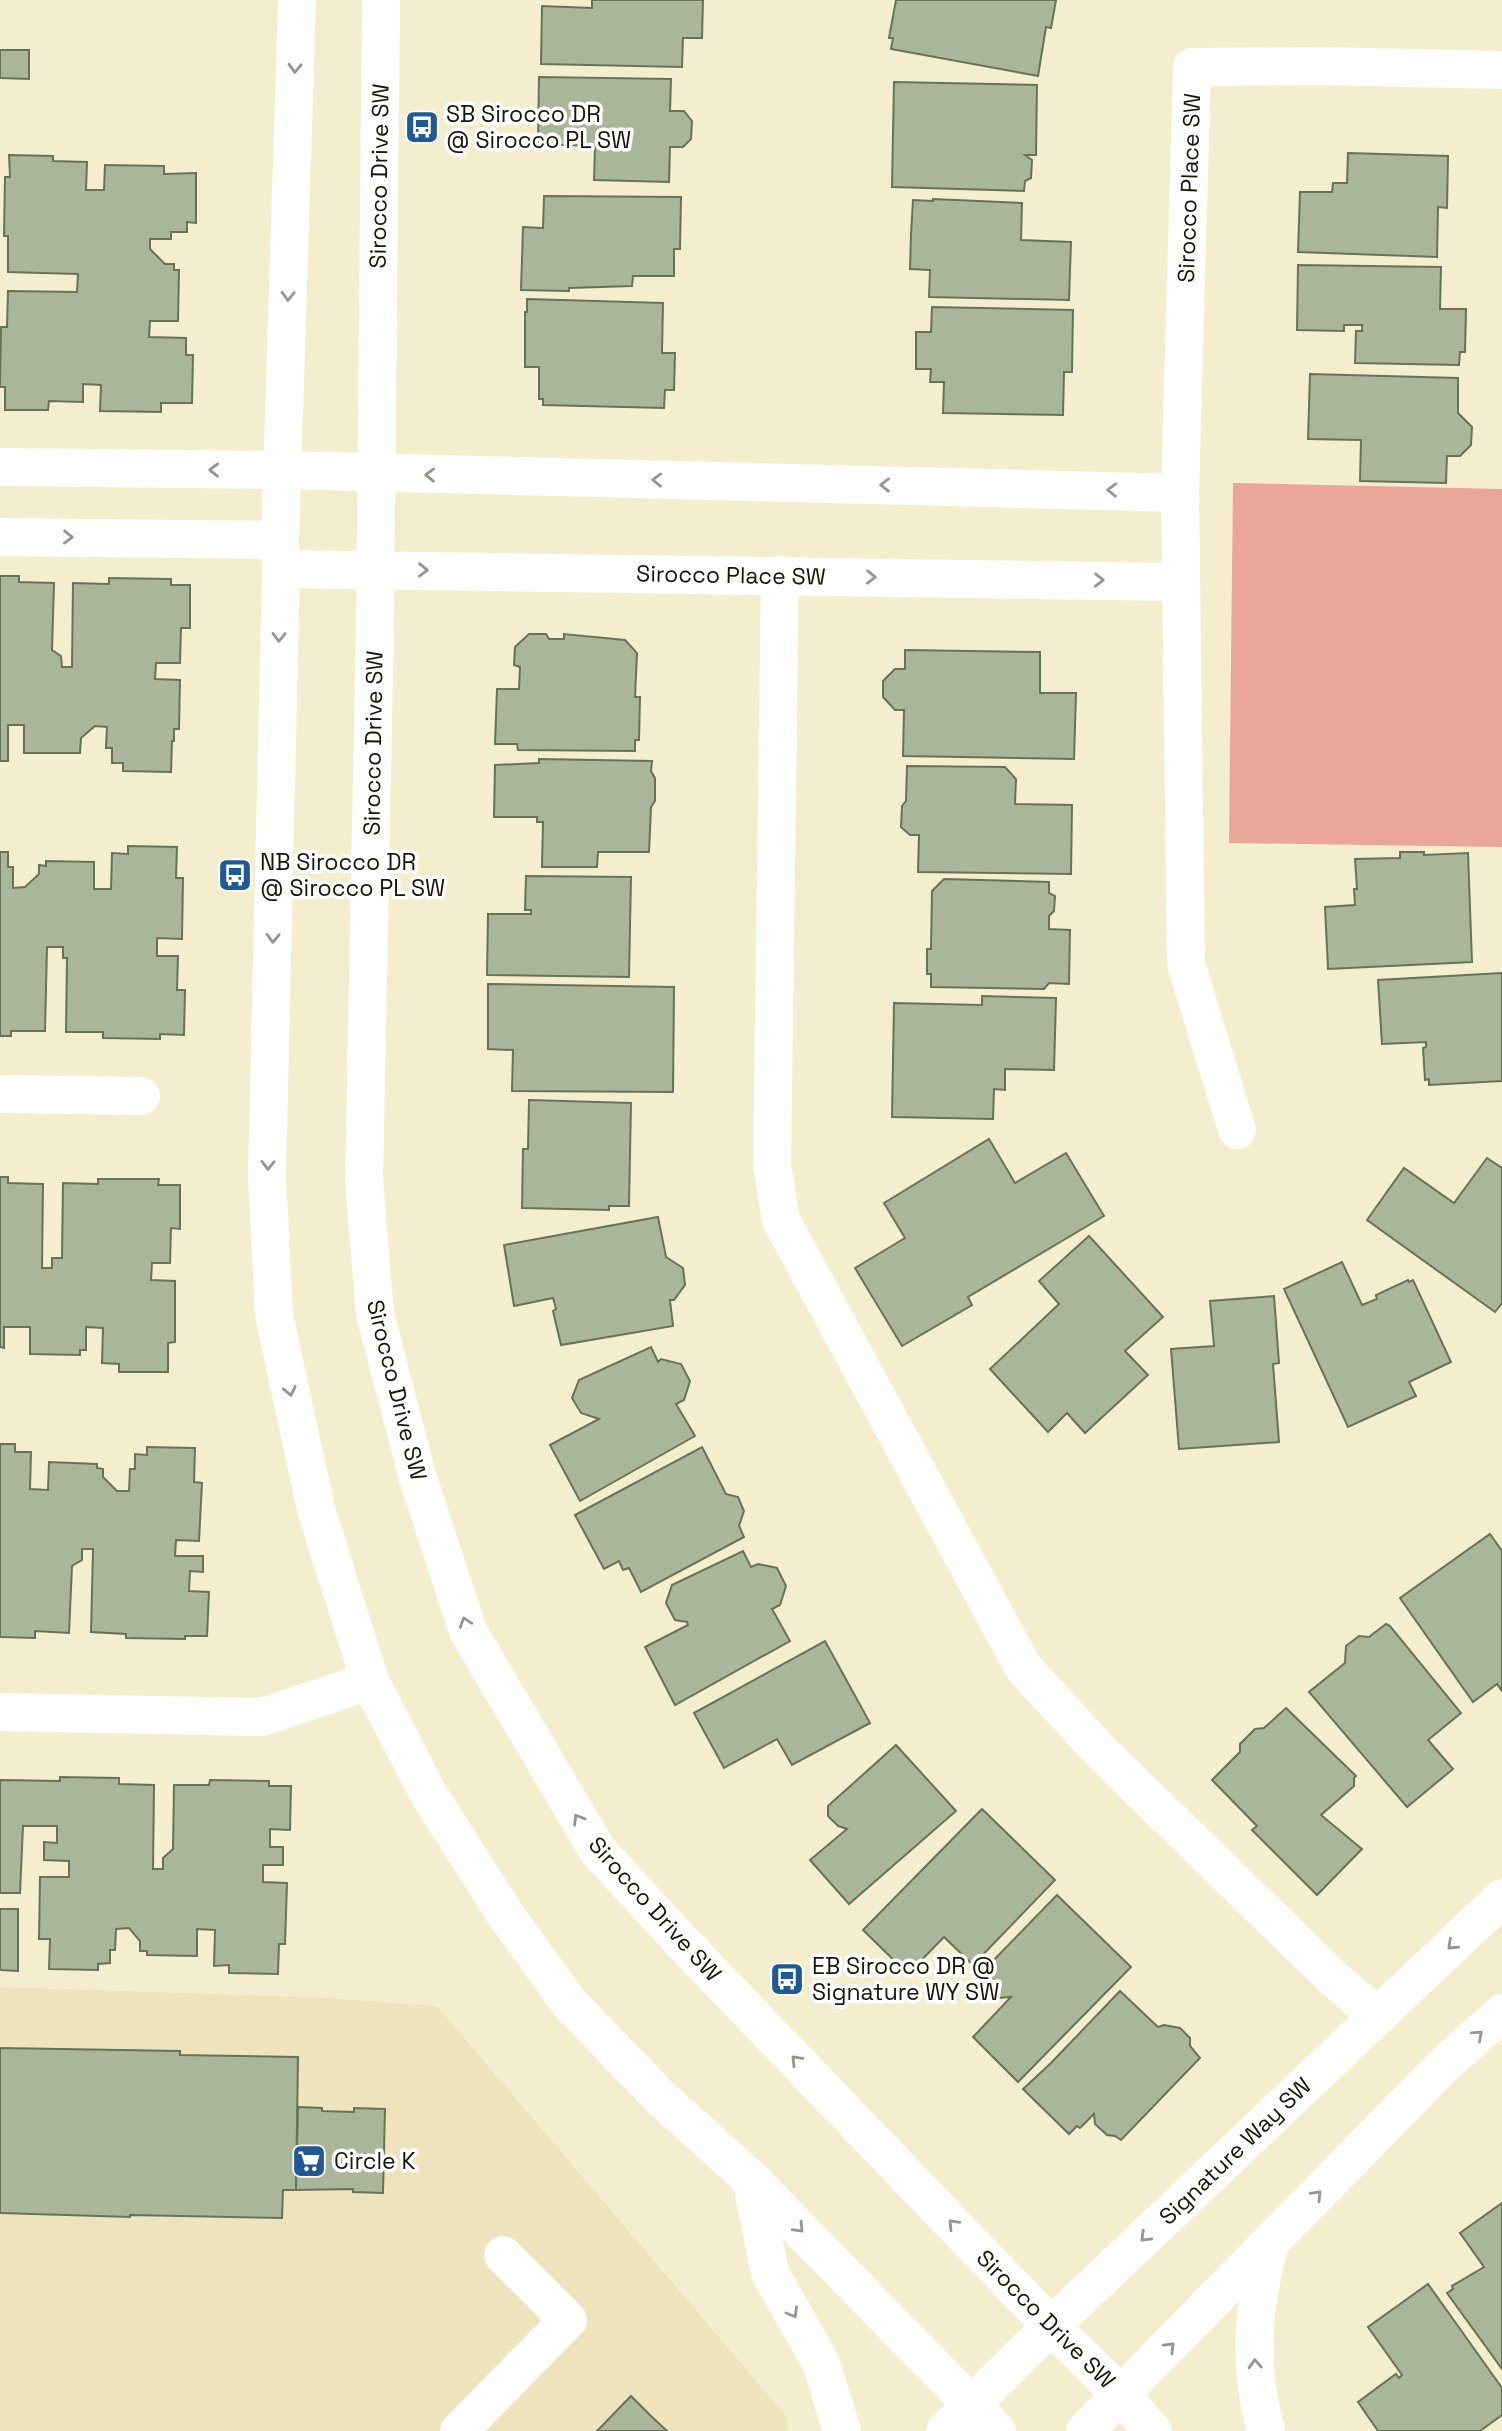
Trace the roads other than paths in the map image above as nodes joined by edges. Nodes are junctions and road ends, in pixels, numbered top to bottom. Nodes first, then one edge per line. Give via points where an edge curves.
1 (297, 0) edge
2 (381, 0) edge
3 (1502, 70) edge
4 (0, 467) edge
5 (282, 470) junction
6 (376, 474) junction
7 (1180, 493) junction
8 (0, 537) edge
9 (281, 554) junction
10 (376, 569) junction
11 (780, 575) junction
12 (1180, 582) junction
13 (0, 1094) edge
14 (141, 1096) dead end
15 (1237, 1130) dead end
16 (370, 1681) junction
17 (0, 1712) edge
18 (1502, 1898) edge
19 (1502, 2013) edge
20 (1377, 2016) junction
21 (751, 2179) junction
22 (1270, 2244) junction
23 (503, 2255) dead end
24 (1051, 2326) junction
25 (1121, 2395) junction
26 (971, 2423) edge
27 (459, 2431) edge
28 (842, 2431) edge
29 (1085, 2431) edge
30 (1153, 2431) edge
31 (1266, 2431) edge

1 -> 5 street
2 - 6 street, Sirocco Drive SW
3 - 7 street, Sirocco Place SW via 1192,67
5 -> 4 street
5 - 6 street
5 - 9 street
7 -> 6 street
6 - 10 street, Sirocco Drive SW
7 - 12 street, Sirocco Place SW
8 -> 9 street, Sirocco Place SW
9 - 10 street, Sirocco Place SW
9 -> 16 street via 267,1176 274,1315 316,1509
10 -> 11 street, Sirocco Place SW
24 -> 10 street, Sirocco Drive SW via 598,1851 468,1631 416,1475 375,1314 364,1181
11 -> 12 street, Sirocco Place SW
11 - 20 street via 772,1165 782,1220 1023,1667 1100,1751 1332,1978
12 - 15 street, Sirocco Place SW via 1186,964
13 - 14 street
16 - 17 street via 262,1717
16 - 21 street via 435,1804 505,1914 570,2004 662,2099
18 -> 20 street, Signature Way SW
22 -> 19 street via 1442,2067
20 -> 24 street, Signature Way SW
21 -> 26 street
21 -> 28 street via 770,2273 821,2363
25 -> 22 street
31 -> 22 street via 1255,2373 1254,2325
23 - 27 street via 568,2320
24 - 25 street, Sirocco Drive SW
24 - 26 street, Signature Way SW
25 - 29 street
25 - 30 street, Sirocco Drive SW

